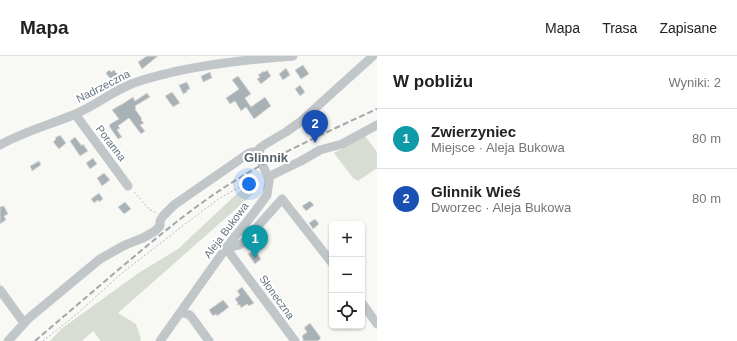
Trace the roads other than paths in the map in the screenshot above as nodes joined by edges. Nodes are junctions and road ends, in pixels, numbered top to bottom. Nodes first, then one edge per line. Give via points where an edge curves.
1 (294, 56) edge
2 (373, 56) edge
3 (75, 114) junction
4 (377, 125) edge
5 (0, 145) edge
6 (260, 150) junction
7 (268, 177) junction
8 (128, 186) road end
9 (226, 248) junction
10 (329, 259) edge
11 (0, 290) edge
12 (365, 307) edge
13 (181, 312) junction
14 (24, 323) junction
15 (377, 324) edge
16 (8, 341) edge
17 (160, 341) edge
18 (209, 341) edge
19 (295, 341) edge

1 - 3 street, Nadrzeczna via 219,63 152,78 128,85
2 - 6 street via 300,122 264,144
3 - 5 street, Nadrzeczna
3 - 8 street, Poranna
4 - 7 street via 342,144 320,150
6 - 7 street via 259,157
6 - 14 street via 239,159 174,205 162,216 160,226 155,231 125,244 100,259
7 - 9 street, Aleja Bukowa via 265,198
9 - 10 street via 243,243 282,199
9 - 13 street, Aleja Bukowa
9 - 19 street, Słoneczna
11 - 14 street
12 - 15 street
13 - 17 street, Aleja Bukowa
13 - 18 street via 190,315
14 - 16 street

